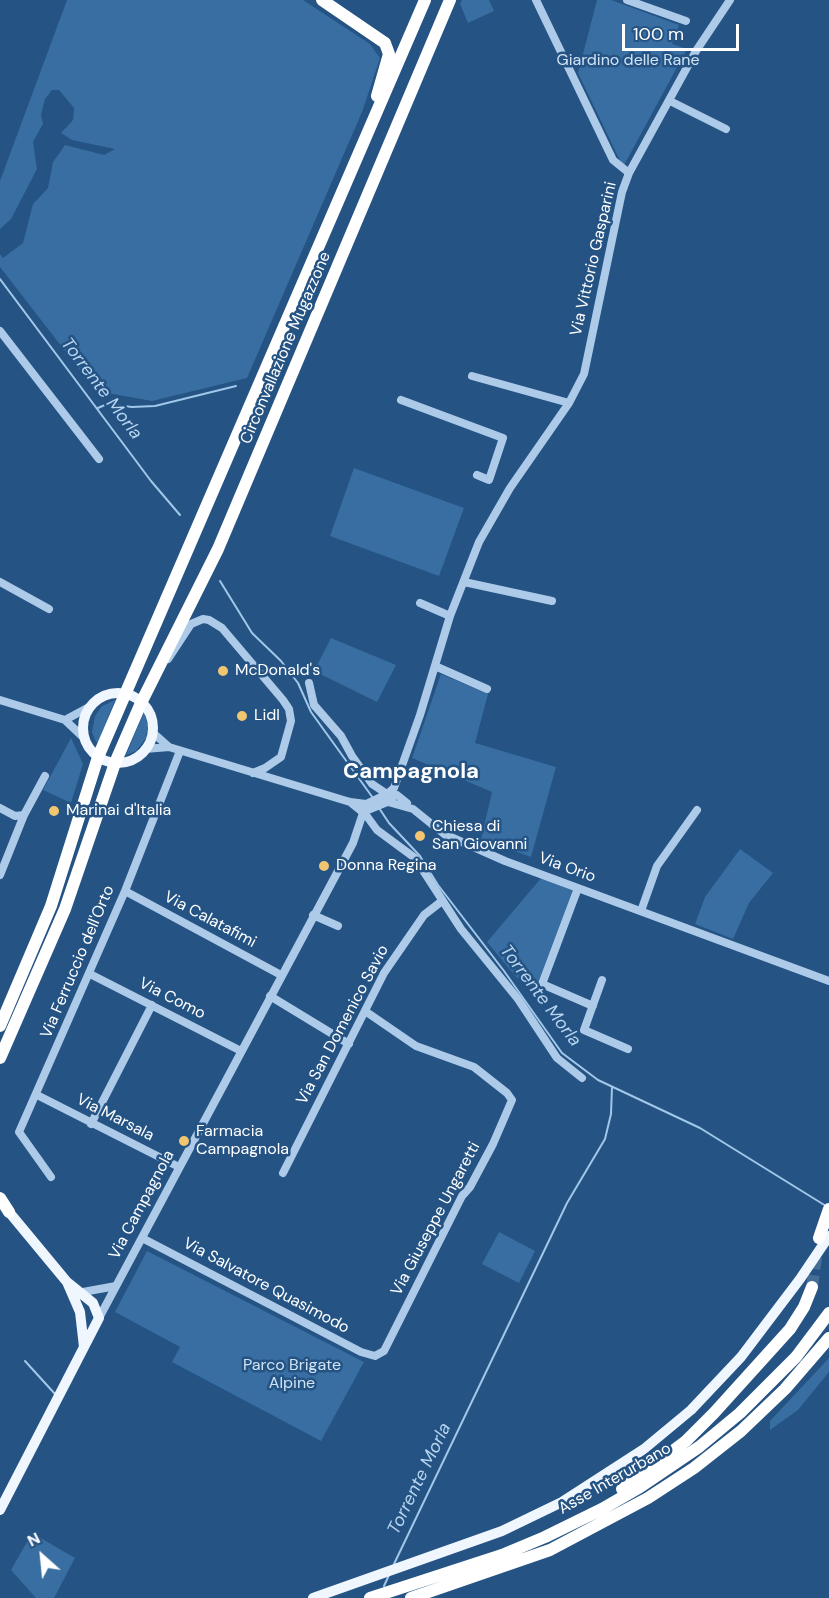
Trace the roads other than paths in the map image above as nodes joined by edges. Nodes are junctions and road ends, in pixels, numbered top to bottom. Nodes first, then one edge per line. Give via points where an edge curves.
1 (322, 0) edge
2 (425, 0) edge
3 (450, 0) edge
4 (536, 0) edge
5 (627, 0) edge
6 (730, 0) edge
7 (686, 21) dead end
8 (670, 101) junction
9 (726, 129) dead end
10 (367, 135) junction
11 (629, 173) junction
12 (1, 335) edge
13 (472, 376) dead end
14 (401, 400) dead end
15 (569, 403) junction
16 (99, 459) dead end
17 (477, 475) dead end
18 (0, 582) edge
19 (464, 582) junction
20 (552, 601) dead end
21 (420, 603) dead end
22 (49, 609) dead end
23 (450, 616) junction
24 (435, 666) junction
25 (156, 673) junction
26 (309, 683) dead end
27 (487, 689) dead end
28 (124, 695) junction
29 (0, 700) edge
30 (141, 703) junction
31 (91, 706) junction
32 (65, 720) junction
33 (152, 732) junction
34 (84, 738) junction
35 (169, 747) junction
36 (145, 749) junction
37 (180, 751) junction
38 (98, 757) junction
39 (115, 763) junction
40 (252, 773) junction
41 (45, 776) dead end
42 (387, 799) junction
43 (367, 807) junction
44 (0, 808) edge
45 (697, 810) dead end
46 (24, 815) junction
47 (0, 875) edge
48 (578, 888) junction
49 (125, 891) junction
50 (442, 902) junction
51 (641, 911) junction
52 (313, 915) junction
53 (43, 925) junction
54 (338, 926) dead end
55 (90, 974) junction
56 (281, 975) junction
57 (602, 980) dead end
58 (829, 981) edge
59 (270, 996) junction
60 (152, 1005) junction
61 (593, 1006) junction
62 (0, 1011) edge
63 (365, 1011) junction
64 (0, 1026) edge
65 (349, 1044) junction
66 (628, 1049) dead end
67 (241, 1051) junction
68 (0, 1058) edge
69 (582, 1078) dead end
70 (37, 1095) junction
71 (91, 1124) junction
72 (179, 1167) junction
73 (283, 1173) dead end
74 (51, 1177) dead end
75 (0, 1198) edge
76 (5, 1210) edge
77 (827, 1214) edge
78 (824, 1237) edge
79 (142, 1238) junction
80 (116, 1286) junction
81 (812, 1287) tunnel mouth
82 (80, 1297) junction
83 (829, 1304) edge
84 (829, 1313) edge
85 (99, 1318) junction
86 (829, 1338) edge
87 (84, 1347) junction
88 (829, 1347) edge
89 (377, 1355) joint
90 (796, 1357) junction
91 (741, 1431) junction
92 (0, 1510) edge
93 (430, 1579) junction
94 (313, 1598) edge
95 (370, 1598) edge
96 (411, 1598) edge

1 - 10 highway via 353,24 382,39 387,48 389,54
2 - 10 highway, Circonvallazione Mugazzone
3 - 25 highway, Circonvallazione Mugazzone via 218,549
4 - 11 street via 613,160
5 - 7 street
6 - 8 street, Via Vittorio Gasparini via 696,51
8 - 9 street
8 - 11 street, Via Vittorio Gasparini
10 - 28 highway, Circonvallazione Mugazzone via 182,569
11 - 15 street, Via Vittorio Gasparini via 585,374
12 - 16 street
13 - 15 street
14 - 17 street via 503,438 489,480
15 - 19 street, Via Vittorio Gasparini via 497,508
18 - 22 street
19 - 20 street
19 - 23 street, Via Vittorio Gasparini
21 - 23 street
23 - 24 street, Via Vittorio Gasparini
24 - 27 street
24 - 42 street, Via Vittorio Gasparini
25 - 30 highway, Circonvallazione Mugazzone
25 - 40 street via 191,624 203,619 222,628 289,709 290,728 281,757
26 - 42 street, Via Orio via 314,705
28 - 30 main road
28 - 31 main road via 106,696
28 - 38 highway, Circonvallazione Mugazzone
29 - 32 street
30 - 33 main road via 149,714
30 - 39 highway, Circonvallazione Mugazzone
31 - 32 street
31 - 34 main road via 84,722
32 - 34 street
33 - 35 street
33 - 36 main road
34 - 38 main road
35 - 36 street
35 - 37 street
36 - 39 main road via 134,759
37 - 40 street
37 - 49 street, Via Ferruccio dell'Orto
38 - 39 main road
38 - 53 highway, Circonvallazione Mugazzone
39 - 68 highway, Circonvallazione Mugazzone via 65,909
40 - 43 street
41 - 46 street
42 - 43 street
42 - 48 street, Via Orio via 414,809 444,834
43 - 50 street via 377,830 415,858
43 - 52 street, Via Campagnola via 353,843
44 - 46 street via 15,816
45 - 51 street via 657,866
46 - 47 street
48 - 51 street, Via Orio
48 - 61 street via 542,984
49 - 55 street, Via Ferruccio dell'Orto
49 - 56 street, Via Calatafimi
50 - 63 street, Via San Domenico Savio via 424,915 397,951
50 - 69 street via 518,999 558,1058
51 - 58 street, Via Orio
52 - 54 street
52 - 56 street, Via Campagnola
53 - 62 highway via 34,932
53 - 64 highway
55 - 60 street, Via Como
55 - 70 street, Via Ferruccio dell'Orto
56 - 59 street, Via Campagnola
57 - 61 street
59 - 65 street
59 - 67 street, Via Campagnola
60 - 67 street, Via Como
60 - 71 street
61 - 66 street via 584,1030
63 - 65 street, Via San Domenico Savio
63 - 89 street, Via Giuseppe Ungaretti via 416,1046 474,1068 507,1093 511,1106 384,1351
65 - 73 street, Via San Domenico Savio
67 - 72 street, Via Campagnola
70 - 71 street, Via Marsala
70 - 74 street, Via Ferruccio dell'Orto via 20,1132
71 - 72 street, Via Marsala
72 - 79 street, Via Campagnola
75 - 76 highway
76 - 82 main road
77 - 78 highway
78 - 94 main road via 794,1287 741,1357 659,1438 590,1486 533,1517
79 - 80 street, Via Campagnola
79 - 89 street, Via Salvatore Quasimodo via 361,1352
80 - 82 street
80 - 85 street, Via Campagnola
81 - 93 highway via 799,1316 781,1339 704,1423 648,1472 566,1521
82 - 85 main road via 92,1317
82 - 87 main road
83 - 90 highway
84 - 90 highway, Asse Interurbano
85 - 87 main road, Via Campagnola
86 - 91 highway, Asse Interurbano via 785,1389
87 - 92 main road, Via Campagnola
88 - 91 highway via 781,1400
90 - 93 highway, Asse Interurbano via 719,1431 640,1487 545,1537
91 - 96 highway, Asse Interurbano via 694,1468 602,1525 522,1561
93 - 95 highway, Asse Interurbano

